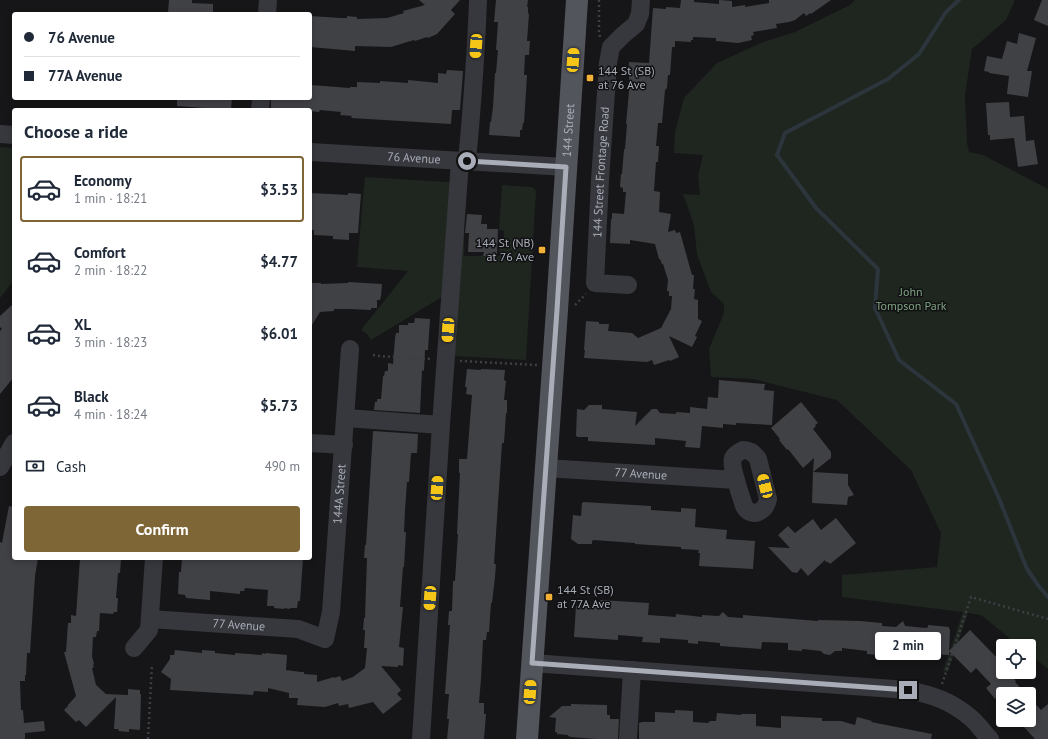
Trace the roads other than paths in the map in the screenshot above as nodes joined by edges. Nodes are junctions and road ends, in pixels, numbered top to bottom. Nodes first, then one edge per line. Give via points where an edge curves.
1 (268, 0) edge
2 (478, 0) edge
3 (577, 0) edge
4 (641, 0) edge
5 (267, 12) edge
6 (0, 134) edge
7 (12, 134) edge
8 (312, 152) edge
9 (463, 161) junction
10 (566, 167) junction
11 (628, 285) dead end
12 (350, 349) dead end
13 (346, 418) junction
14 (441, 425) junction
15 (312, 443) edge
16 (12, 446) edge
17 (344, 446) junction
18 (0, 467) edge
19 (546, 468) junction
20 (736, 480) dead end
21 (154, 560) edge
22 (150, 619) junction
23 (325, 639) joint
24 (134, 648) dead end
25 (532, 663) junction
26 (632, 670) junction
27 (421, 739) edge
28 (527, 739) edge
29 (628, 739) edge
30 (990, 739) edge

1 - 5 street
2 - 9 street via 471,113
3 - 10 main road, 144 Street
4 - 11 street, 144 Street Frontage Road via 636,24 611,47 608,63 591,288
6 - 7 street
8 - 9 street, 76 Avenue
9 - 10 street, 76 Avenue
9 - 14 street
10 - 19 main road, 144 Street
12 - 13 street, 144A Street
13 - 14 street
13 - 17 street, 144A Street
14 - 27 street
15 - 17 street
16 - 18 street
17 - 23 street, 144A Street via 331,612
19 - 20 street, 77 Avenue
19 - 25 main road, 144 Street
21 - 22 street
22 - 23 street, 77 Avenue via 298,629
22 - 24 street via 149,630
25 - 26 street
25 - 28 main road, 144 Street
26 - 29 street
26 - 30 street via 939,693 971,718

